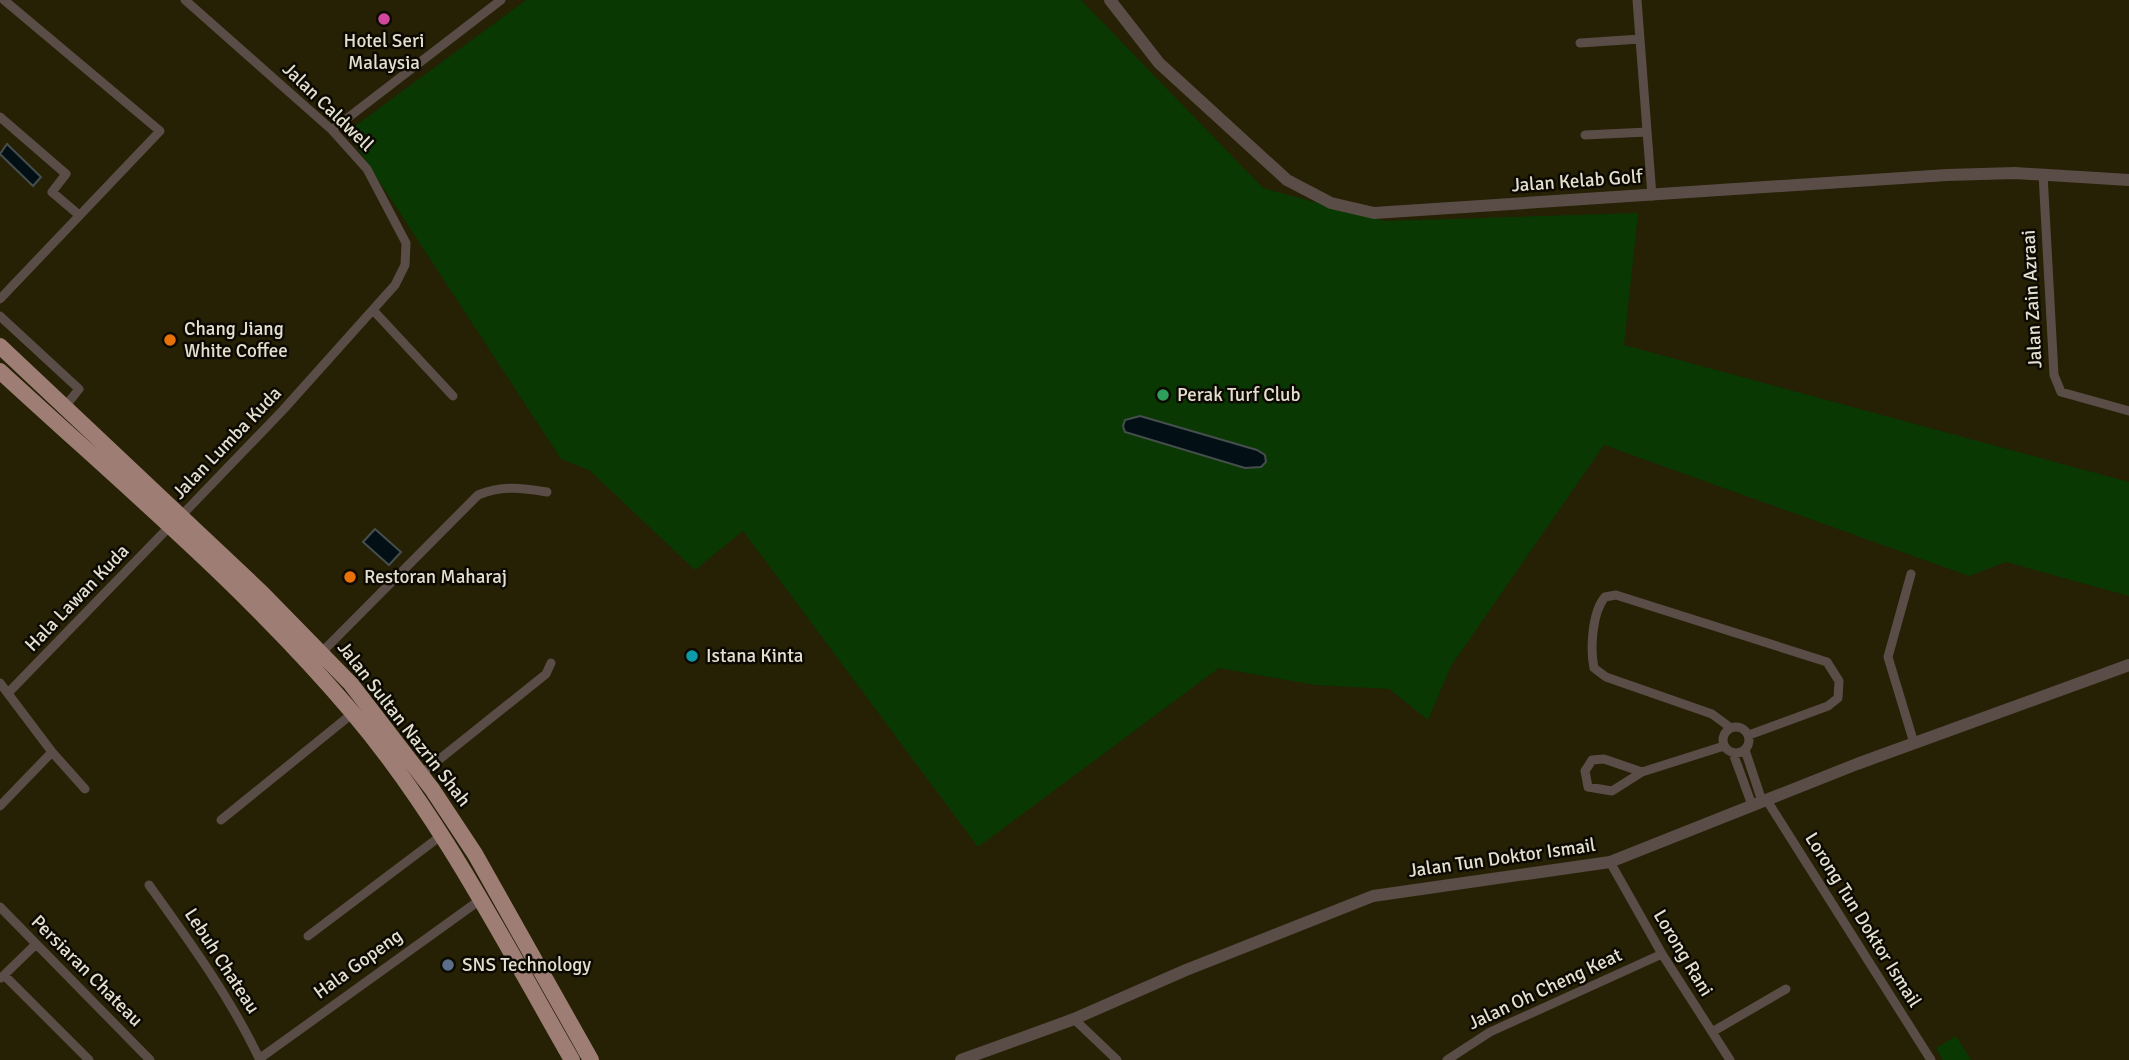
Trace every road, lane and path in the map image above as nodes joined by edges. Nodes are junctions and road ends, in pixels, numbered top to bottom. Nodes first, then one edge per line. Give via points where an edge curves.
1 (4, 0) edge
2 (185, 0) edge
3 (501, 0) edge
4 (1110, 0) edge
5 (1637, 0) edge
6 (1640, 39) junction
7 (1580, 43) dead end
8 (0, 117) edge
9 (332, 130) junction
10 (1647, 132) junction
11 (1585, 135) dead end
12 (2043, 174) junction
13 (2129, 180) edge
14 (1652, 196) junction
15 (79, 215) junction
16 (405, 265) joint
17 (0, 299) edge
18 (373, 310) junction
19 (0, 316) edge
20 (0, 346) edge
21 (0, 370) edge
22 (453, 396) dead end
23 (64, 408) junction
24 (2129, 411) edge
25 (547, 492) dead end
26 (181, 516) junction
27 (169, 527) junction
28 (1912, 574) dead end
29 (322, 652) junction
30 (551, 663) dead end
31 (2129, 665) edge
32 (0, 683) edge
33 (9, 692) junction
34 (353, 713) junction
35 (1731, 728) junction
36 (1749, 735) junction
37 (1914, 743) junction
38 (1724, 746) junction
39 (1745, 751) junction
40 (52, 752) junction
41 (1733, 753) junction
42 (1642, 772) junction
43 (421, 774) junction
44 (85, 789) dead end
45 (1760, 802) junction
46 (0, 806) edge
47 (221, 820) dead end
48 (442, 835) junction
49 (1610, 862) junction
50 (149, 885) dead end
51 (480, 900) junction
52 (0, 907) edge
53 (308, 936) dead end
54 (35, 945) junction
55 (1662, 954) junction
56 (2, 978) edge
57 (1786, 989) dead end
58 (1074, 1019) junction
59 (1712, 1032) junction
60 (89, 1060) edge
61 (150, 1060) edge
62 (260, 1060) edge
63 (572, 1060) edge
64 (591, 1060) edge
65 (961, 1060) edge
66 (1117, 1060) edge
67 (1447, 1060) edge
68 (1730, 1060) edge
69 (1931, 1060) edge

1 - 15 street via 160,131
2 - 9 street, Jalan Caldwell
3 - 9 street
4 - 14 street, Jalan Kelab Golf via 1159,63 1287,180 1331,203 1374,213
5 - 6 street
6 - 7 street
6 - 10 street
8 - 15 street via 66,174 52,192
9 - 16 street, Jalan Caldwell via 367,169 395,218 405,243
10 - 11 street
10 - 14 street
12 - 13 street, Jalan Kelab Golf
12 - 14 street, Jalan Kelab Golf via 1947,175
12 - 24 street, Jalan Zain Azraai via 2054,375 2061,392
15 - 17 street
16 - 18 street, Jalan Lumba Kuda
18 - 22 street
18 - 26 street, Jalan Lumba Kuda
19 - 23 street via 79,389
20 - 23 highway, Jalan Sultan Nazrin Shah
21 - 27 highway, Jalan Sultan Nazrin Shah
23 - 26 highway, Jalan Sultan Nazrin Shah
25 - 29 street via 516,487 478,495
26 - 29 highway, Jalan Sultan Nazrin Shah
27 - 33 street, Hala Lawan Kuda
27 - 34 highway, Jalan Sultan Nazrin Shah via 266,619
28 - 37 street via 1888,666
29 - 43 highway, Jalan Sultan Nazrin Shah
30 - 43 street via 546,674
31 - 37 street, Jalan Tun Doktor Ismail
32 - 33 street
33 - 40 street
34 - 47 street
34 - 48 highway, Jalan Sultan Nazrin Shah
35 - 36 street via 1739,727
35 - 36 street via 1712,714 1606,677 1594,668 1591,655 1599,604 1605,597 1616,595 1827,662 1839,681 1838,698 1828,706
35 - 38 street via 1725,733
36 - 39 street
37 - 45 street, Jalan Tun Doktor Ismail
38 - 41 street
38 - 42 street
39 - 41 street
39 - 45 street
40 - 44 street
40 - 46 street
41 - 45 street
42 - 42 street via 1612,791 1599,791 1588,787 1585,771 1592,760 1604,759
43 - 64 highway, Jalan Sultan Nazrin Shah via 485,870
45 - 49 street, Jalan Tun Doktor Ismail
45 - 69 street, Lorong Tun Doktor Ismail
48 - 51 highway, Jalan Sultan Nazrin Shah
48 - 53 street
49 - 55 street, Lorong Rani
49 - 58 street, Jalan Tun Doktor Ismail via 1373,896
50 - 62 street, Lebuh Chateau via 213,974
51 - 62 street, Hala Gopeng
51 - 63 highway, Jalan Sultan Nazrin Shah
52 - 54 street, Persiaran Chateau
54 - 56 street
54 - 61 street, Persiaran Chateau
55 - 59 street, Lorong Rani
55 - 67 street, Jalan Oh Cheng Keat via 1490,1032
56 - 60 street
57 - 59 street
58 - 65 street, Jalan Tun Doktor Ismail
58 - 66 street
59 - 68 street, Lorong Rani

